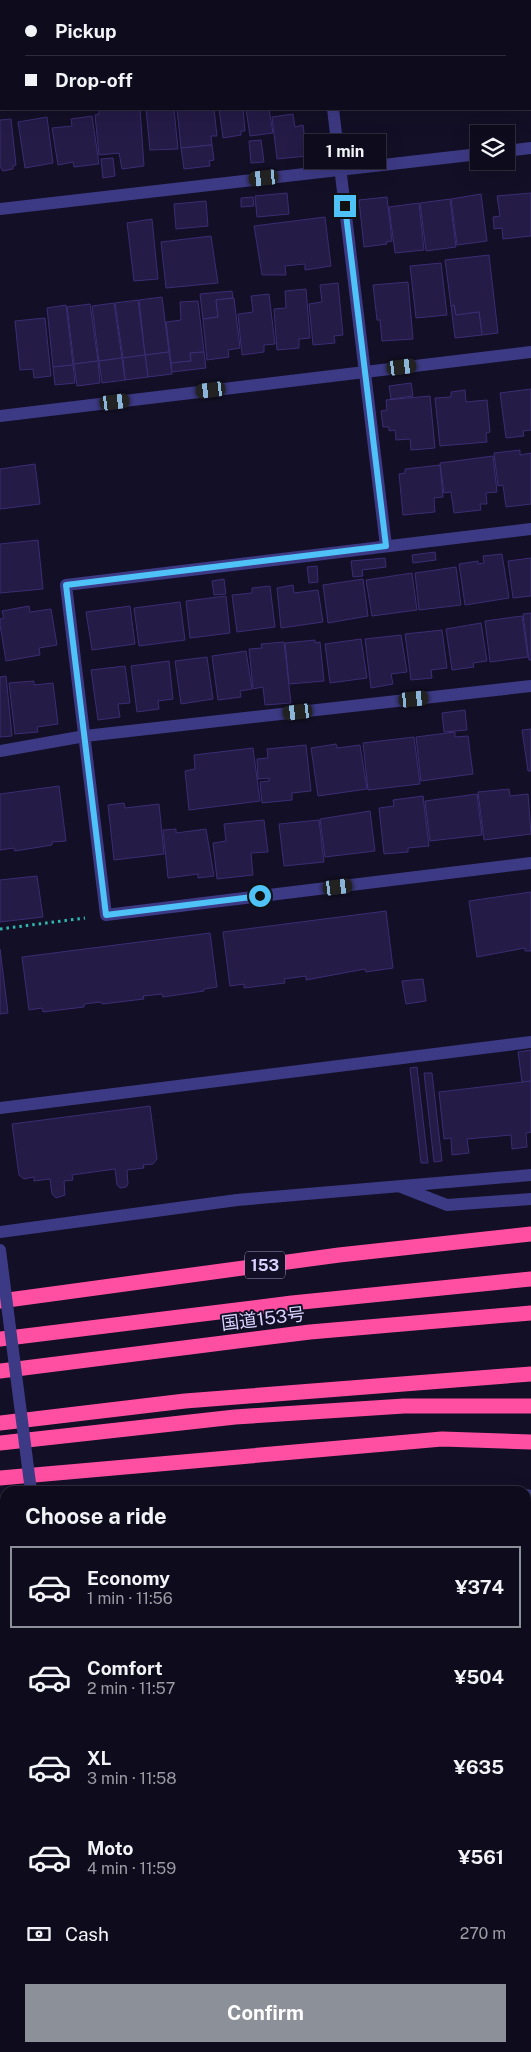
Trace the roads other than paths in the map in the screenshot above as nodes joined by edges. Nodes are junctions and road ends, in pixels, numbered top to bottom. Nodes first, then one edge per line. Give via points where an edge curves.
1 (332, 110) edge
2 (531, 148) edge
3 (515, 150) edge
4 (470, 155) edge
5 (340, 170) junction
6 (0, 208) edge
7 (531, 352) edge
8 (365, 372) junction
9 (0, 416) edge
10 (531, 529) edge
11 (386, 546) junction
12 (531, 686) edge
13 (85, 736) junction
14 (0, 751) edge
15 (531, 863) edge
16 (531, 1042) edge
17 (0, 1108) edge
18 (531, 1176) edge
19 (396, 1186) junction
20 (531, 1200) edge
21 (0, 1232) edge
22 (531, 1234) edge
23 (0, 1250) edge
24 (531, 1279) edge
25 (0, 1301) edge
26 (531, 1313) edge
27 (0, 1339) edge
28 (0, 1371) edge
29 (531, 1374) edge
30 (531, 1406) edge
31 (0, 1423) edge
32 (531, 1442) edge
33 (0, 1443) edge
34 (0, 1478) edge
35 (29, 1486) edge

1 - 5 street
2 - 3 street
4 - 5 street
5 - 6 street
5 - 8 street
7 - 8 street
8 - 9 street
8 - 11 street
10 - 11 street
11 - 13 street via 66,585
12 - 13 street
13 - 14 street
13 - 15 street via 106,915
16 - 17 street
18 - 19 street
19 - 20 street via 446,1205
19 - 21 street via 237,1200
22 - 25 highway, 153 via 339,1255
23 - 35 street, bridge
24 - 27 highway via 292,1303
26 - 28 highway, 国道153号 via 310,1332
29 - 31 highway via 185,1401
30 - 33 highway via 404,1406 235,1416
32 - 34 highway via 442,1439

